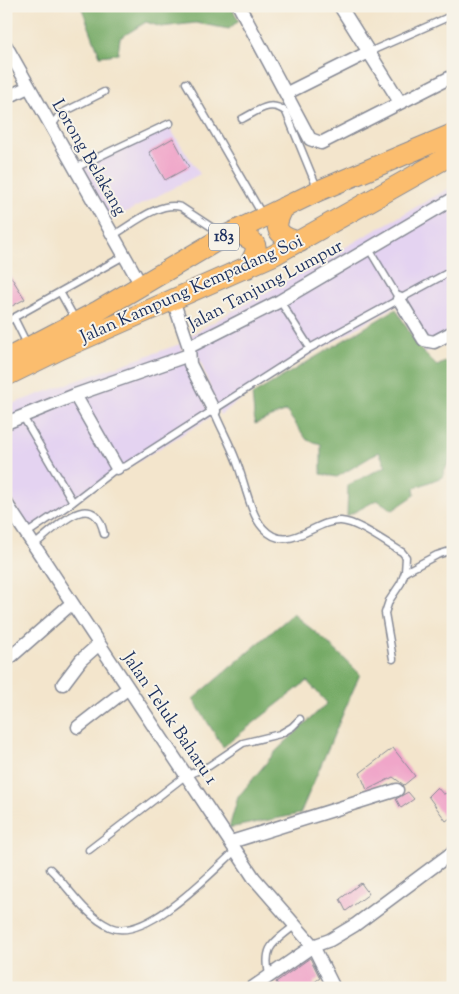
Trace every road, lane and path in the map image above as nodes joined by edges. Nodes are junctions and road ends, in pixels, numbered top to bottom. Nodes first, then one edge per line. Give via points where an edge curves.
1 (239, 6) edge
2 (340, 6) edge
3 (453, 15) edge
4 (6, 46) edge
5 (369, 52) junction
6 (453, 76) edge
7 (186, 83) dead end
8 (28, 87) junction
9 (104, 92) dead end
10 (287, 93) junction
11 (6, 98) edge
12 (400, 102) junction
13 (242, 119) dead end
14 (170, 123) dead end
15 (50, 128) junction
16 (453, 134) edge
17 (453, 154) edge
18 (75, 168) junction
19 (318, 191) junction
20 (453, 199) edge
21 (284, 206) junction
22 (264, 217) junction
23 (230, 234) junction
24 (112, 236) junction
25 (300, 242) junction
26 (369, 249) junction
27 (124, 256) junction
28 (247, 268) junction
29 (453, 270) edge
30 (141, 285) junction
31 (60, 292) junction
32 (399, 299) junction
33 (173, 300) junction
34 (280, 301) junction
35 (14, 318) junction
36 (6, 322) edge
37 (77, 322) junction
38 (453, 332) edge
39 (29, 348) junction
40 (310, 348) junction
41 (189, 351) junction
42 (6, 360) edge
43 (6, 376) edge
44 (75, 395) junction
45 (214, 411) junction
46 (22, 415) junction
47 (6, 423) edge
48 (117, 468) junction
49 (73, 502) junction
50 (6, 504) edge
51 (26, 534) junction
52 (104, 534) dead end
53 (34, 545) junction
54 (453, 550) edge
55 (405, 572) junction
56 (71, 604) junction
57 (98, 645) junction
58 (393, 659) dead end
59 (6, 661) edge
60 (63, 684) dead end
61 (127, 688) junction
62 (300, 719) dead end
63 (78, 727) dead end
64 (185, 776) junction
65 (397, 790) dead end
66 (233, 847) junction
67 (89, 850) dead end
68 (453, 852) edge
69 (50, 868) dead end
70 (294, 926) junction
71 (313, 946) junction
72 (269, 975) junction
73 (252, 988) edge
74 (334, 988) edge

1 - 10 street
2 - 5 street
3 - 5 lane
4 - 8 street, Lorong Belakang
5 - 10 street
5 - 12 street
6 - 12 street
7 - 22 lane
8 - 11 street
8 - 15 street, Lorong Belakang
9 - 15 lane via 60,114
10 - 12 street via 310,139 321,143
13 - 19 lane via 270,105 278,105 286,112
14 - 18 lane
15 - 18 street, Lorong Belakang
16 - 19 highway, Jalan Kampung Kempadang Soi / 183
17 - 25 highway, Jalan Kampung Kempadang Soi / 183
18 - 24 street, Lorong Belakang
19 - 21 highway, Jalan Kampung Kempadang Soi / 183
20 - 26 street, Jalan Tanjung Lumpur
21 - 22 highway, Jalan Kampung Kempadang Soi / 183
21 - 25 highway via 276,222 278,231 286,238
22 - 23 highway, Jalan Kampung Kempadang Soi / 183
23 - 24 lane via 174,205 162,207
23 - 28 highway via 250,238 256,244 256,252
23 - 30 highway, Jalan Kampung Kempadang Soi / 183
24 - 27 street, Lorong Belakang
25 - 28 highway, Jalan Kampung Kempadang Soi / 183
26 - 32 lane
26 - 34 street, Jalan Tanjung Lumpur
27 - 30 street, Lorong Belakang
27 - 31 lane
28 - 33 highway, Jalan Kampung Kempadang Soi / 183
29 - 32 lane
30 - 37 highway, Jalan Kampung Kempadang Soi / 183
31 - 35 lane
31 - 37 lane
32 - 38 street via 424,340 434,342
32 - 40 lane
33 - 41 street, Jalan Tanjung Lumpur
33 - 43 highway, Jalan Kampung Kempadang Soi / 183
34 - 40 lane
34 - 41 street, Jalan Tanjung Lumpur
35 - 36 lane
35 - 39 lane
37 - 39 highway, Jalan Kampung Kempadang Soi / 183
39 - 42 highway, Jalan Kampung Kempadang Soi / 183
40 - 45 lane
41 - 44 street
41 - 45 street via 190,364
44 - 46 street
44 - 48 street
45 - 48 lane via 126,466
45 - 55 lane via 262,528 279,539 288,539 339,520 349,522 402,552 406,557
46 - 47 street
46 - 49 lane
48 - 49 lane
49 - 51 lane
50 - 51 street, Jalan Teluk Baharu 1
51 - 53 street, Jalan Teluk Baharu 1
52 - 53 lane via 99,516 86,510 79,511
53 - 56 street, Jalan Teluk Baharu 1
54 - 55 lane
55 - 58 lane via 385,613
56 - 57 street, Jalan Teluk Baharu 1
56 - 59 street
57 - 60 street via 81,660
57 - 61 street, Jalan Teluk Baharu 1
61 - 63 street
61 - 64 street, Jalan Teluk Baharu 1
62 - 64 lane via 280,734 244,743 209,766
64 - 66 street, Jalan Teluk Baharu 1
64 - 67 lane
65 - 66 street
66 - 69 lane via 193,890 149,923 134,928 111,928 80,904
66 - 70 street, Jalan Teluk Baharu 1
68 - 71 street via 342,933
70 - 71 street, Jalan Teluk Baharu 1
70 - 72 lane via 268,951
71 - 72 street
71 - 74 street, Jalan Teluk Baharu 1
72 - 73 street

